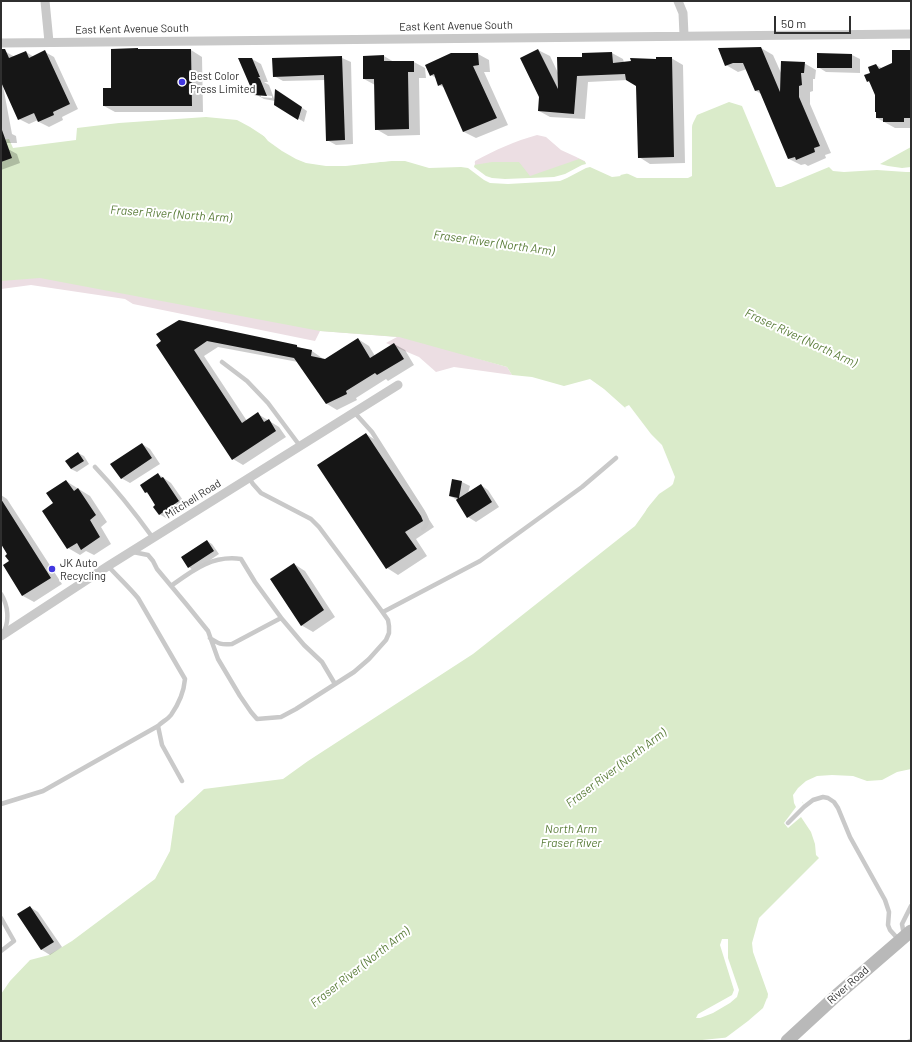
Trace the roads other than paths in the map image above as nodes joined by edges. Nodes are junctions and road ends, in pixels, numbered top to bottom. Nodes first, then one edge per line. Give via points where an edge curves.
1 (45, 1) edge
2 (678, 1) edge
3 (911, 34) edge
4 (684, 35) junction
5 (49, 42) junction
6 (1, 43) edge
7 (222, 362) dead end
8 (398, 385) dead end
9 (354, 412) junction
10 (300, 446) junction
11 (616, 458) dead end
12 (95, 467) dead end
13 (249, 478) junction
14 (423, 529) dead end
15 (153, 538) junction
16 (131, 551) junction
17 (108, 566) junction
18 (171, 586) junction
19 (1, 594) edge
20 (383, 612) junction
21 (1, 615) edge
22 (7, 618) junction
23 (281, 618) junction
24 (1, 636) edge
25 (210, 638) junction
26 (335, 684) junction
27 (158, 726) junction
28 (182, 781) dead end
29 (1, 804) edge
30 (788, 823) dead end
31 (911, 906) edge
32 (1, 918) edge
33 (905, 936) edge
34 (1, 951) edge
35 (787, 1041) edge

1 - 5 street
2 - 4 street via 683,13
3 - 4 street, East Kent Avenue South
4 - 5 street, East Kent Avenue South
5 - 6 street, East Kent Avenue South
7 - 10 lane via 247,381 268,403
8 - 9 street, Mitchell Road
9 - 10 street, Mitchell Road
9 - 14 lane via 372,432 423,512 427,520
10 - 13 street, Mitchell Road
11 - 20 lane via 582,487 480,561
12 - 15 lane
13 - 15 street, Mitchell Road
13 - 20 lane via 261,492 311,519 319,527
15 - 16 street, Mitchell Road
16 - 17 street, Mitchell Road
16 - 18 lane via 148,555
17 - 24 street, Mitchell Road
17 - 27 lane via 138,598 185,679 180,697 170,716
18 - 23 lane via 195,568 212,561 230,557 241,559
18 - 25 lane via 208,631
19 - 22 lane via 6,605
20 - 26 lane via 389,626 386,640 354,672
21 - 22 lane
22 - 24 lane
23 - 25 lane via 232,644 219,644
23 - 26 lane via 322,662
25 - 26 lane via 218,660 257,719 280,717
27 - 28 lane via 162,745
27 - 29 lane via 43,791
30 - 33 lane via 813,800 823,797 834,802 885,900 890,930
31 - 33 lane via 902,924
32 - 34 lane via 14,941
33 - 35 street, River Road

